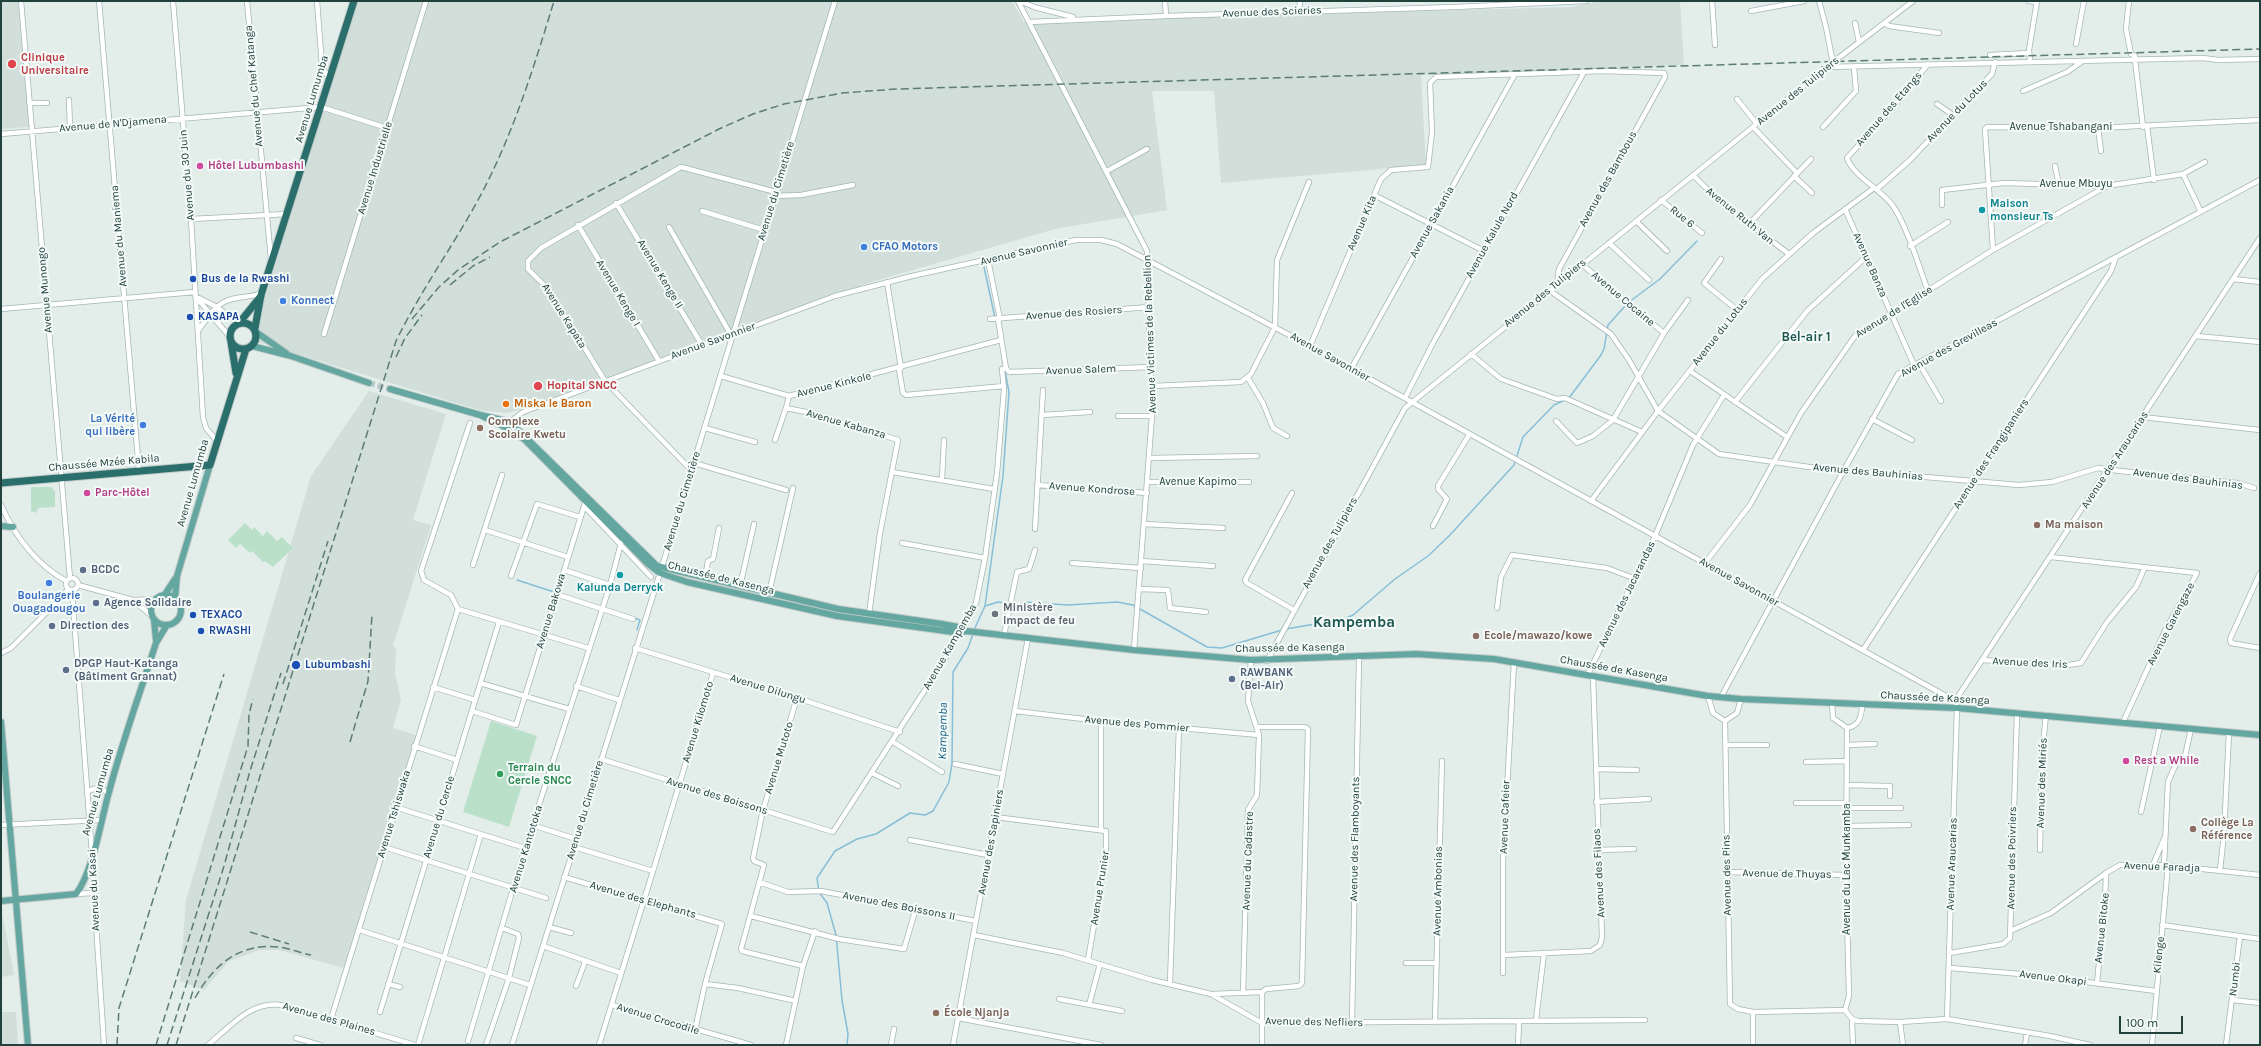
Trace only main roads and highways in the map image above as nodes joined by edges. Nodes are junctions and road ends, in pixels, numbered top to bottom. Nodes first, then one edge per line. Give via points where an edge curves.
1 (354, 1) edge
2 (262, 294) junction
3 (239, 323) junction
4 (256, 330) junction
5 (230, 339) junction
6 (249, 348) junction
7 (291, 356) junction
8 (237, 375) junction
9 (369, 383) tunnel mouth
10 (390, 389) tunnel mouth
11 (210, 464) junction
12 (1, 483) edge
13 (1, 526) edge
14 (13, 527) road end
15 (661, 570) junction
16 (177, 576) junction
17 (164, 596) junction
18 (175, 598) junction
19 (838, 609) junction
20 (837, 616) junction
21 (154, 619) junction
22 (167, 625) junction
23 (964, 631) junction
24 (156, 643) junction
25 (1, 722) edge
26 (2260, 735) edge
27 (15, 900) junction
28 (1, 901) edge
29 (28, 1045) edge

1 - 2 highway, Avenue Lumumba
2 - 3 highway, Avenue Lumumba
2 - 4 highway, Avenue Lumumba
3 - 4 highway via 248,323
3 - 5 highway, Avenue Lumumba via 232,329
4 - 6 highway, Avenue Lumumba via 256,340
4 - 7 main road
5 - 6 highway via 237,347
5 - 8 highway, Avenue Lumumba
6 - 7 main road
6 - 8 highway, Avenue Lumumba
7 - 9 main road
8 - 11 highway, Avenue Lumumba
10 - 15 main road, Chaussée de Kasenga via 507,424 586,502
11 - 12 highway, Chaussée Mzée Kabila
11 - 16 main road, Avenue Lumumba
13 - 14 main road
15 - 19 main road, Chaussée de Kasenga
15 - 20 main road, Chaussée de Kasenga via 687,582
16 - 17 main road
16 - 18 main road, Avenue Lumumba
17 - 18 main road
17 - 21 main road via 156,599 151,609
18 - 22 main road via 181,607 180,616 174,623
19 - 20 main road
19 - 23 main road, Chaussée de Kasenga
20 - 23 main road, Chaussée de Kasenga
21 - 22 main road via 159,624
21 - 24 main road via 157,630
22 - 24 main road
23 - 26 main road, Chaussée de Kasenga via 1134,650 1267,661 1416,654 1514,662 1721,698 1957,708
24 - 27 main road, Avenue Lumumba via 108,794 84,882 76,894
25 - 27 main road
27 - 28 main road
27 - 29 main road

